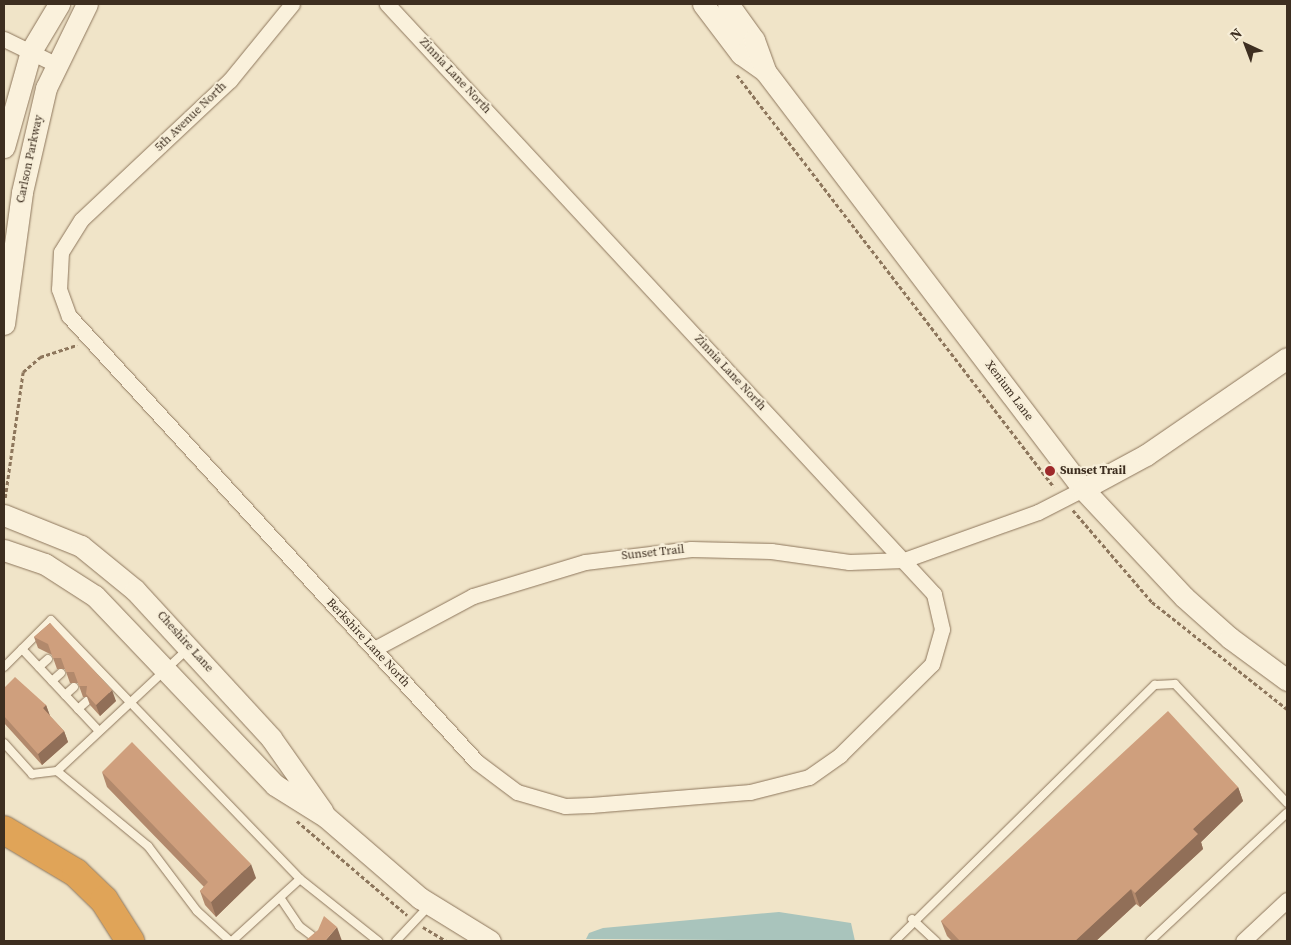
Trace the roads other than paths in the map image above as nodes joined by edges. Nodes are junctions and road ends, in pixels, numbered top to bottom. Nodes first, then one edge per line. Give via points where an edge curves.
1 (58, 4) edge
2 (86, 4) edge
3 (292, 4) edge
4 (387, 4) edge
5 (703, 4) edge
6 (728, 4) edge
7 (4, 39) edge
8 (31, 50) junction
9 (55, 64) junction
10 (765, 71) junction
11 (4, 147) edge
12 (81, 220) joint
13 (4, 324) edge
14 (1287, 358) edge
15 (1083, 490) junction
16 (4, 515) edge
17 (4, 550) edge
18 (904, 560) junction
19 (190, 647) junction
20 (22, 648) junction
21 (374, 649) junction
22 (48, 659) edge
23 (4, 667) edge
24 (39, 667) junction
25 (166, 670) junction
26 (61, 673) edge
27 (1287, 680) edge
28 (52, 681) junction
29 (74, 687) edge
30 (65, 695) junction
31 (87, 701) edge
32 (128, 704) junction
33 (78, 709) junction
34 (98, 731) junction
35 (4, 743) edge
36 (840, 755) joint
37 (57, 771) junction
38 (1287, 803) edge
39 (1287, 813) edge
40 (326, 817) junction
41 (4, 830) edge
42 (300, 879) junction
43 (281, 899) junction
44 (1287, 901) edge
45 (431, 904) junction
46 (912, 919) junction
47 (130, 941) edge
48 (231, 941) edge
49 (319, 941) edge
50 (378, 941) edge
51 (396, 941) edge
52 (490, 941) edge
53 (895, 941) edge
54 (936, 941) edge
55 (1150, 941) edge
56 (1243, 941) edge

1 - 8 main road, Carlson Parkway
2 - 9 main road, Carlson Parkway
3 - 12 street, 5th Avenue North via 230,80
4 - 18 street, Zinnia Lane North
5 - 10 main road, Xenium Lane via 740,54
6 - 10 main road, Xenium Lane via 754,40
7 - 8 street
8 - 9 street
8 - 11 main road, Carlson Parkway
9 - 13 main road, Carlson Parkway via 22,192
10 - 15 main road, Xenium Lane
12 - 21 street, Berkshire Lane North via 61,252 59,289 69,316
14 - 15 main road, Sunset Trail via 1146,455
15 - 18 street, Sunset Trail via 1038,512
15 - 27 main road, Xenium Lane via 1191,603
16 - 19 main road, Cheshire Lane via 66,537 90,552 146,601
17 - 25 main road, Cheshire Lane via 33,558 81,586 122,622
18 - 21 street, Sunset Trail via 849,562 771,551 708,549 608,558 473,596
18 - 36 street, Zinnia Lane North via 937,602 940,646 926,674
19 - 25 lane
19 - 40 main road, Cheshire Lane via 294,766
20 - 23 lane
20 - 24 lane
20 - 32 lane via 51,620 66,642
21 - 36 street, Berkshire Lane North via 486,771 517,792 540,801 591,805 763,790 809,777
22 - 24 lane
24 - 28 lane
25 - 32 lane
25 - 40 main road, Cheshire Lane via 269,778
26 - 28 lane
28 - 30 lane
29 - 30 lane
30 - 33 lane
31 - 33 lane
32 - 34 lane
32 - 42 lane
33 - 34 lane
34 - 37 lane
35 - 37 lane via 32,774
37 - 48 lane via 148,846 197,911
38 - 46 lane via 1175,684 1156,685
39 - 55 lane
40 - 45 main road, Cheshire Lane via 372,860
41 - 47 highway via 76,873 104,900
42 - 43 lane
42 - 50 lane
43 - 48 lane
43 - 49 lane via 299,926
44 - 56 street
45 - 51 lane
45 - 52 main road, Cheshire Lane
46 - 53 lane
46 - 54 lane

